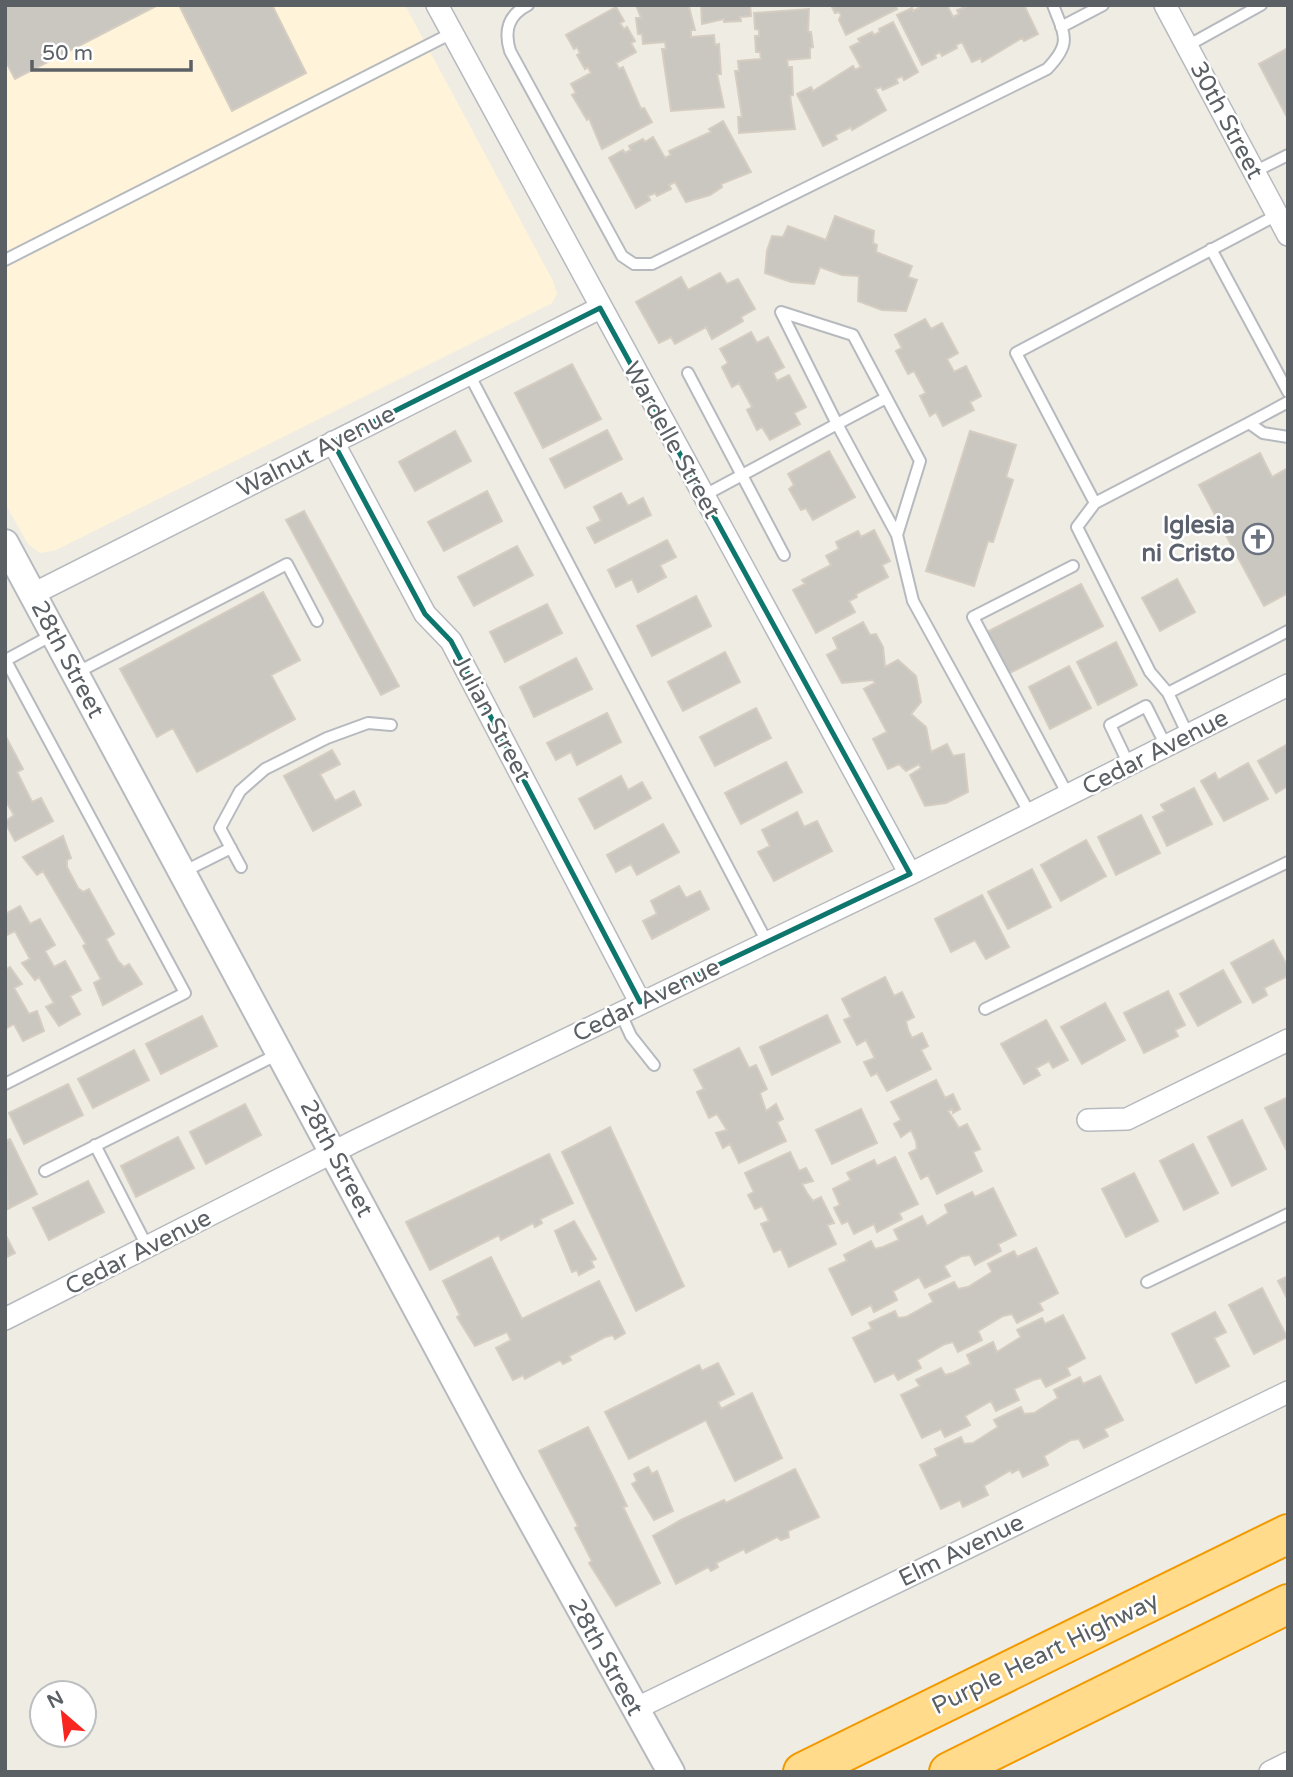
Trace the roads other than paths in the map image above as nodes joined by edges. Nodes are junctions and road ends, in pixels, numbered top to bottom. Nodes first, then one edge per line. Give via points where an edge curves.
1 (437, 5) edge
2 (528, 5) edge
3 (1054, 5) edge
4 (1103, 5) edge
5 (1165, 5) edge
6 (1261, 5) edge
7 (1062, 27) junction
8 (452, 33) junction
9 (1187, 46) junction
10 (1288, 155) edge
11 (1254, 172) junction
12 (1284, 224) edge
13 (1211, 249) junction
14 (5, 260) edge
15 (600, 308) junction
16 (688, 373) dead end
17 (469, 374) junction
18 (1288, 392) edge
19 (886, 398) junction
20 (1288, 402) edge
21 (1250, 423) junction
22 (837, 424) junction
23 (1288, 438) edge
24 (333, 442) junction
25 (741, 474) junction
26 (703, 496) junction
27 (1095, 503) junction
28 (897, 535) junction
29 (5, 543) edge
30 (784, 555) dead end
31 (1073, 566) dead end
32 (33, 594) junction
33 (317, 621) dead end
34 (1288, 631) edge
35 (54, 634) junction
36 (5, 659) edge
37 (76, 673) junction
38 (1288, 685) edge
39 (1168, 693) junction
40 (391, 724) dead end
41 (1188, 735) junction
42 (1166, 746) junction
43 (1129, 765) junction
44 (1068, 795) junction
45 (1030, 814) junction
46 (231, 848) junction
47 (1288, 862) edge
48 (241, 867) dead end
49 (183, 872) junction
50 (910, 874) junction
51 (767, 942) junction
52 (640, 1002) junction
53 (985, 1009) dead end
54 (620, 1012) junction
55 (1288, 1040) edge
56 (280, 1053) junction
57 (654, 1065) dead end
58 (5, 1084) edge
59 (1088, 1120) dead end
60 (95, 1145) junction
61 (334, 1152) junction
62 (45, 1171) dead end
63 (1288, 1214) edge
64 (148, 1248) junction
65 (1147, 1282) dead end
66 (5, 1319) edge
67 (1288, 1392) edge
68 (1288, 1534) edge
69 (1288, 1604) edge
70 (635, 1709) junction
71 (1288, 1763) edge
72 (671, 1772) edge
73 (803, 1772) edge
74 (948, 1772) edge
75 (1270, 1772) edge

1 - 8 street, Wardelle Street
2 - 7 lane via 511,19 506,37 510,51 622,256 634,264 652,264 1047,69 1061,54 1066,38
3 - 7 lane
4 - 7 lane
5 - 9 street, 30th Street
6 - 9 lane
8 - 14 lane
8 - 15 street, Wardelle Street
9 - 11 street, 30th Street
10 - 11 lane
11 - 12 street, 30th Street
12 - 13 lane
13 - 18 lane
13 - 27 lane via 1016,353
15 - 17 street, Walnut Avenue
15 - 26 street, Wardelle Street
16 - 25 lane
17 - 24 street, Walnut Avenue
17 - 51 lane
19 - 22 lane
19 - 22 lane via 853,335 781,312
19 - 28 lane via 920,461
20 - 21 lane
21 - 23 lane via 1263,433
21 - 27 lane
22 - 25 lane
22 - 28 lane
24 - 32 street, Walnut Avenue
24 - 52 street, Julian Street via 425,614 451,641
25 - 26 lane
25 - 30 lane
26 - 50 street, Wardelle Street
27 - 39 lane via 1077,527 1150,672
28 - 45 lane via 913,601
29 - 32 street, 28th Street
31 - 44 lane via 973,617
32 - 35 street, 28th Street
33 - 37 lane via 287,564
34 - 39 lane
35 - 36 lane
35 - 37 street, 28th Street
36 - 58 lane via 185,993
37 - 49 street, 28th Street
38 - 41 street, Cedar Avenue
39 - 41 lane
40 - 46 lane via 368,723 327,738 254,777 240,790 220,828
41 - 42 street, Cedar Avenue
42 - 43 street, Cedar Avenue
42 - 43 lane via 1146,706 1110,724
43 - 44 street, Cedar Avenue
44 - 45 street, Cedar Avenue
45 - 50 street, Cedar Avenue
46 - 48 lane
46 - 49 lane
47 - 53 lane
49 - 56 street, 28th Street
50 - 51 street, Cedar Avenue
51 - 52 street, Cedar Avenue
52 - 54 street, Cedar Avenue
54 - 57 lane via 631,1037
54 - 61 street, Cedar Avenue
55 - 59 street via 1127,1119
56 - 60 lane
56 - 61 street, 28th Street
60 - 62 lane
60 - 64 lane
61 - 64 street, Cedar Avenue
61 - 70 street, 28th Street
63 - 65 lane
64 - 66 street, Cedar Avenue
67 - 70 street, Elm Avenue
68 - 73 highway, Purple Heart Highway
69 - 74 highway
70 - 72 street, 28th Street
71 - 75 street

